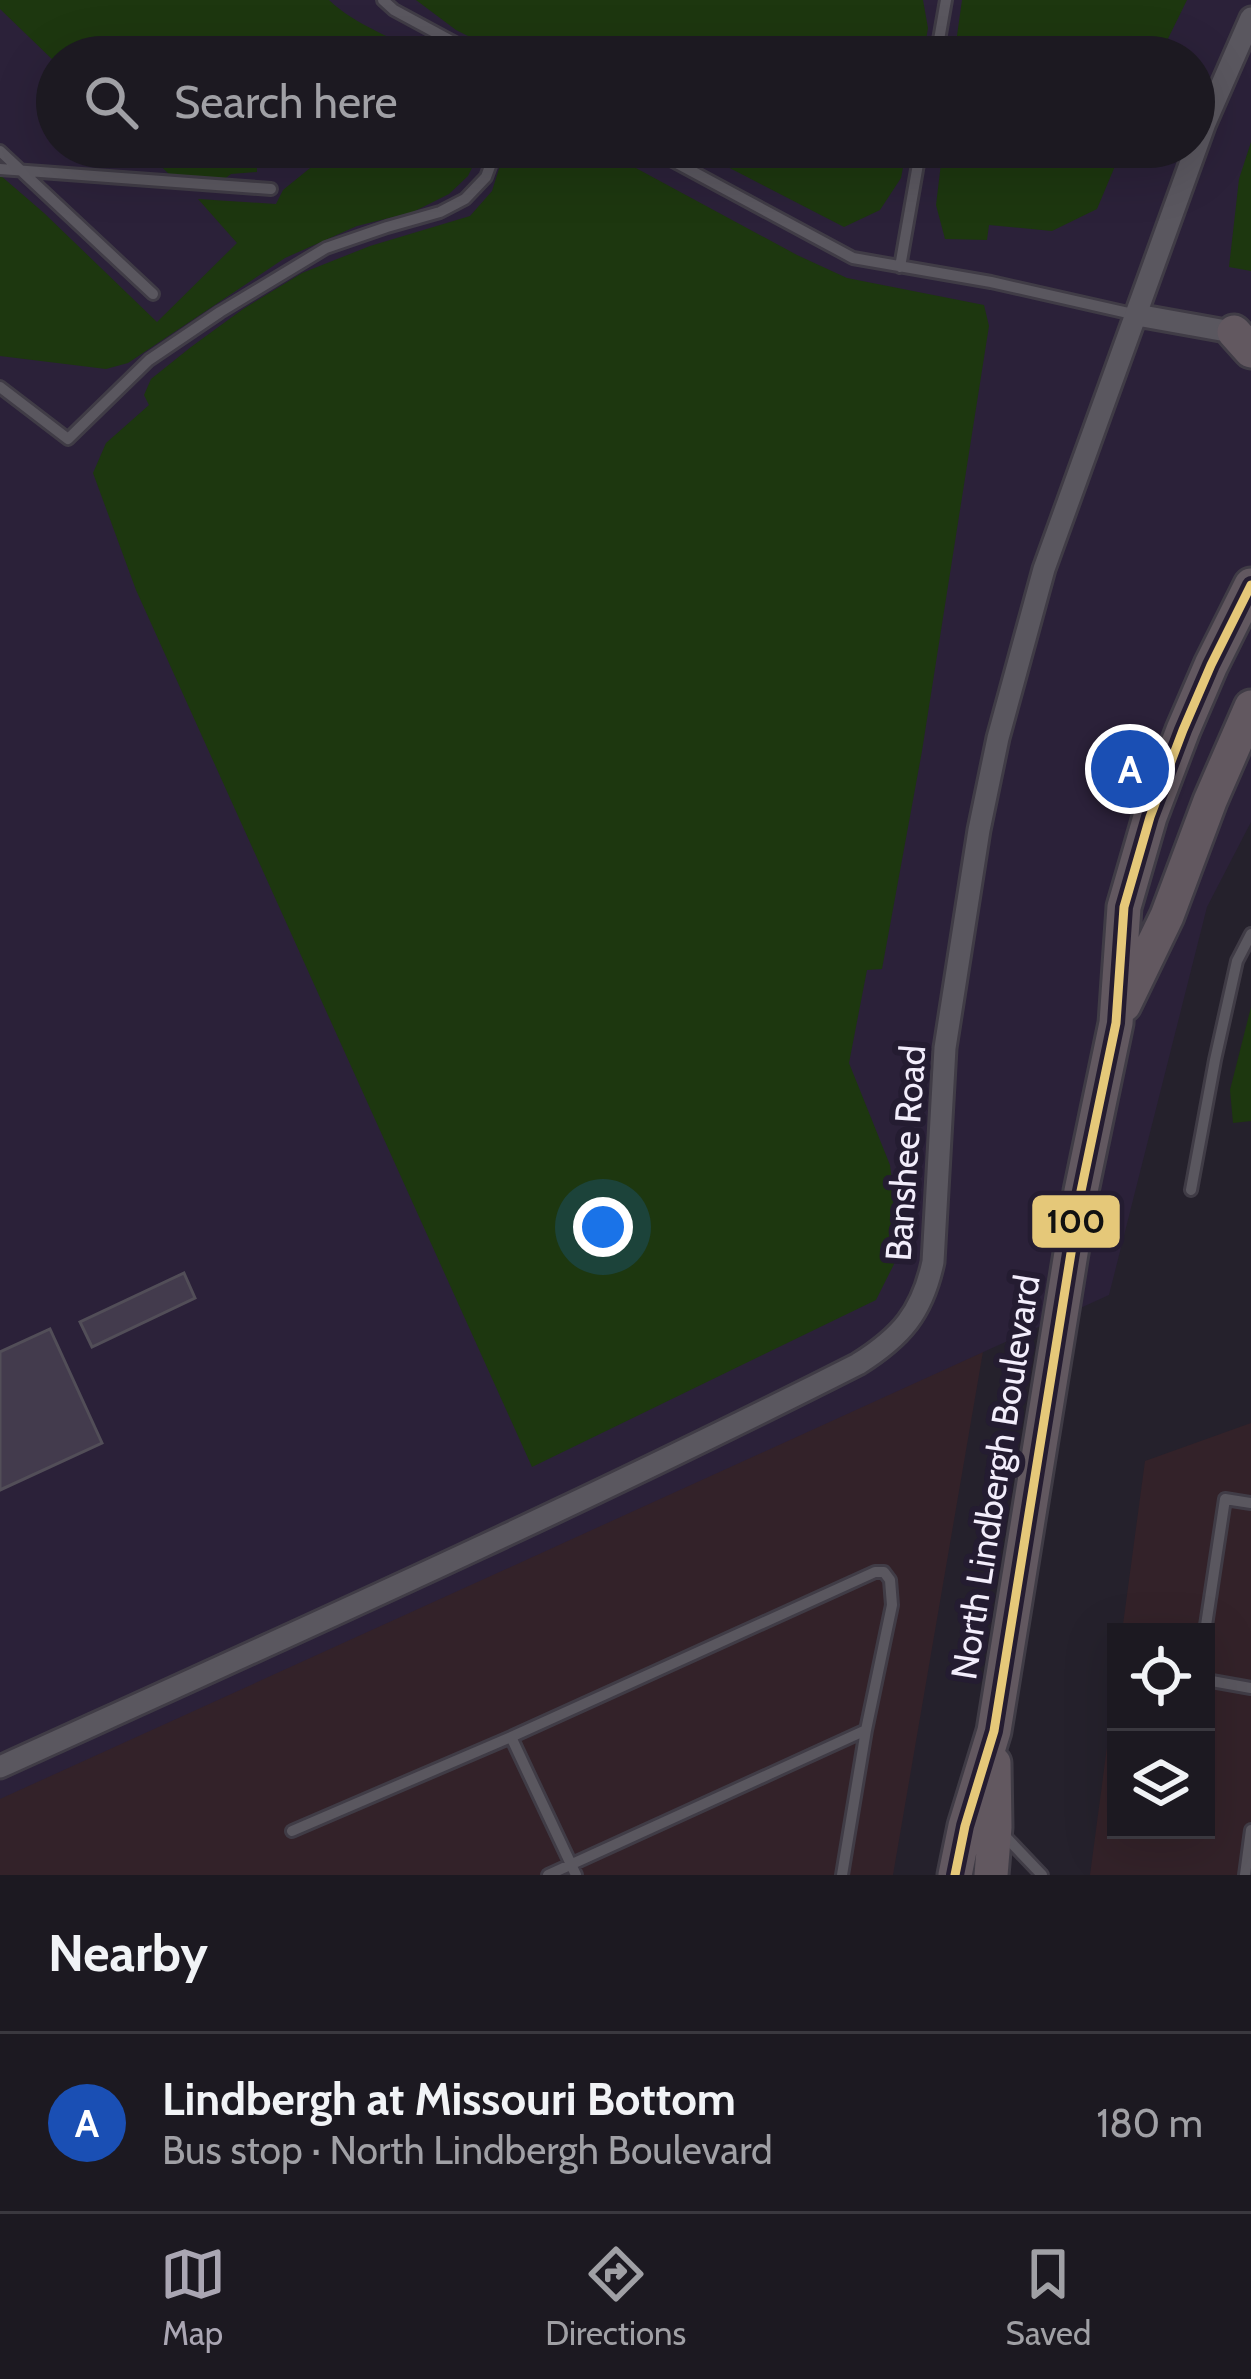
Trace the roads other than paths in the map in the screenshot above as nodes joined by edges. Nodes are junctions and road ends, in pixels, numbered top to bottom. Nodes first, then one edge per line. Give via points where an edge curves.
1 (383, 0) edge
2 (946, 0) edge
3 (1251, 18) edge
4 (442, 36) edge
5 (940, 36) edge
6 (1215, 100) edge
7 (0, 151) edge
8 (489, 168) edge
9 (686, 168) edge
10 (917, 168) edge
11 (1189, 168) edge
12 (0, 169) edge
13 (20, 170) junction
14 (271, 189) dead end
15 (900, 267) junction
16 (153, 294) dead end
17 (1137, 315) junction
18 (1245, 340) edge
19 (0, 387) edge
20 (1251, 585) edge
21 (1251, 707) edge
22 (1251, 934) edge
23 (1116, 1023) junction
24 (1192, 1190) dead end
25 (1251, 1503) edge
26 (1206, 1623) edge
27 (1215, 1682) edge
28 (1251, 1688) edge
29 (866, 1730) junction
30 (994, 1731) junction
31 (511, 1737) junction
32 (0, 1767) edge
33 (995, 1827) junction
34 (1251, 1830) edge
35 (292, 1831) dead end
36 (573, 1870) edge
37 (548, 1875) edge
38 (842, 1875) edge
39 (955, 1875) edge
40 (991, 1875) edge
41 (1042, 1875) edge
42 (1245, 1875) edge

1 - 4 lane
2 - 5 lane
3 - 6 street, Banshee Road
7 - 13 lane
8 - 19 lane via 465,199 326,248 149,360 68,439
9 - 15 lane via 853,258
10 - 15 lane
11 - 17 street, Banshee Road
12 - 13 lane
13 - 14 lane
13 - 16 lane
15 - 17 lane
17 - 18 street
17 - 32 street, Banshee Road via 1044,569 998,738 945,1048 933,1262 903,1330 858,1364 680,1453
20 - 23 highway, North Lindbergh Boulevard via 1150,818 1124,907
21 - 23 highway, North Lindbergh Boulevard
22 - 24 lane via 1215,1060
23 - 30 highway, North Lindbergh Boulevard
25 - 26 lane via 1225,1499
27 - 28 lane
29 - 31 lane via 892,1605 884,1572
29 - 36 lane
29 - 38 lane
30 - 33 highway, North Lindbergh Boulevard
30 - 39 highway, North Lindbergh Boulevard
31 - 35 lane
31 - 36 lane
33 - 40 highway, North Lindbergh Boulevard
33 - 41 lane
34 - 42 lane
36 - 37 lane

